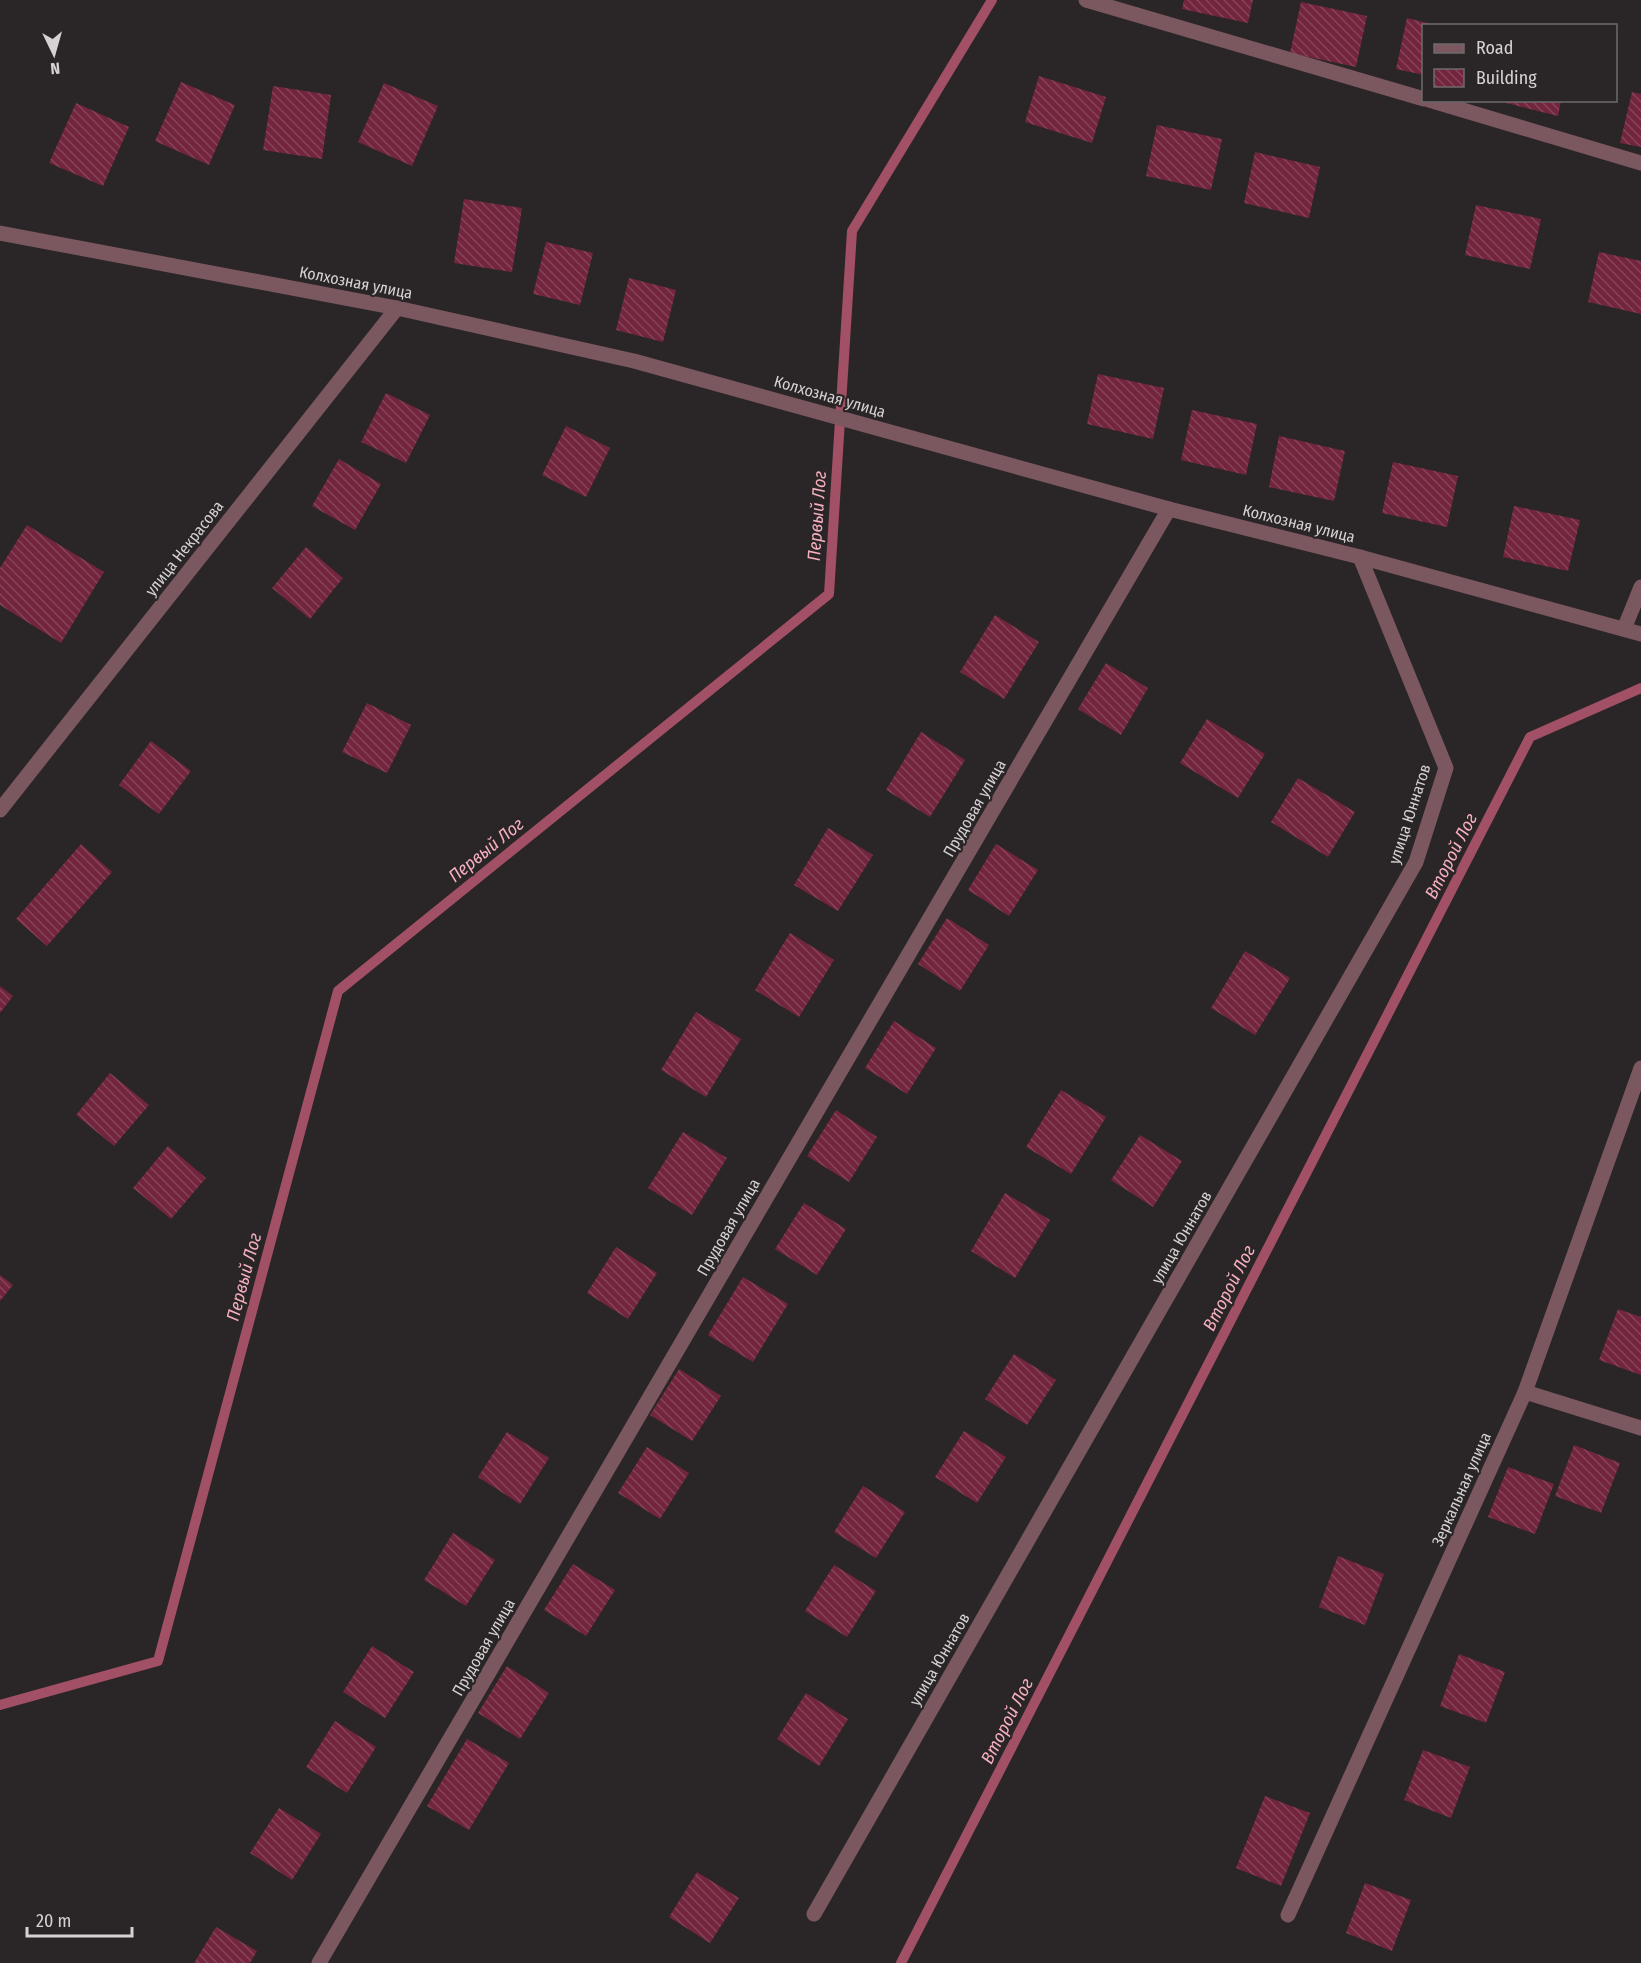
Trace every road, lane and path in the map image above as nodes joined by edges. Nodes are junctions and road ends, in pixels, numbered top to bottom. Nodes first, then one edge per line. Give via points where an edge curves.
1 (1086, 0) edge
2 (1422, 98) edge
3 (1436, 102) edge
4 (1641, 163) edge
5 (0, 233) edge
6 (397, 308) junction
7 (1169, 509) junction
8 (1360, 557) junction
9 (1641, 587) edge
10 (1624, 629) junction
11 (1641, 634) edge
12 (0, 810) edge
13 (1641, 1068) edge
14 (1525, 1392) junction
15 (1641, 1428) edge
16 (814, 1914) dead end
17 (1288, 1915) dead end
18 (319, 1963) edge

1 - 2 street
3 - 4 street
5 - 6 street, Колхозная улица
6 - 7 street, Колхозная улица via 634,361
6 - 12 street, улица Некрасова
7 - 8 street, Колхозная улица
7 - 18 street, Прудовая улица
8 - 10 street, Колхозная улица
8 - 16 street, улица Юннатов via 1446,768 1416,862
9 - 10 street
10 - 11 street, Колхозная улица
13 - 14 street, Зеркальная улица
14 - 15 street
14 - 17 street, Зеркальная улица

